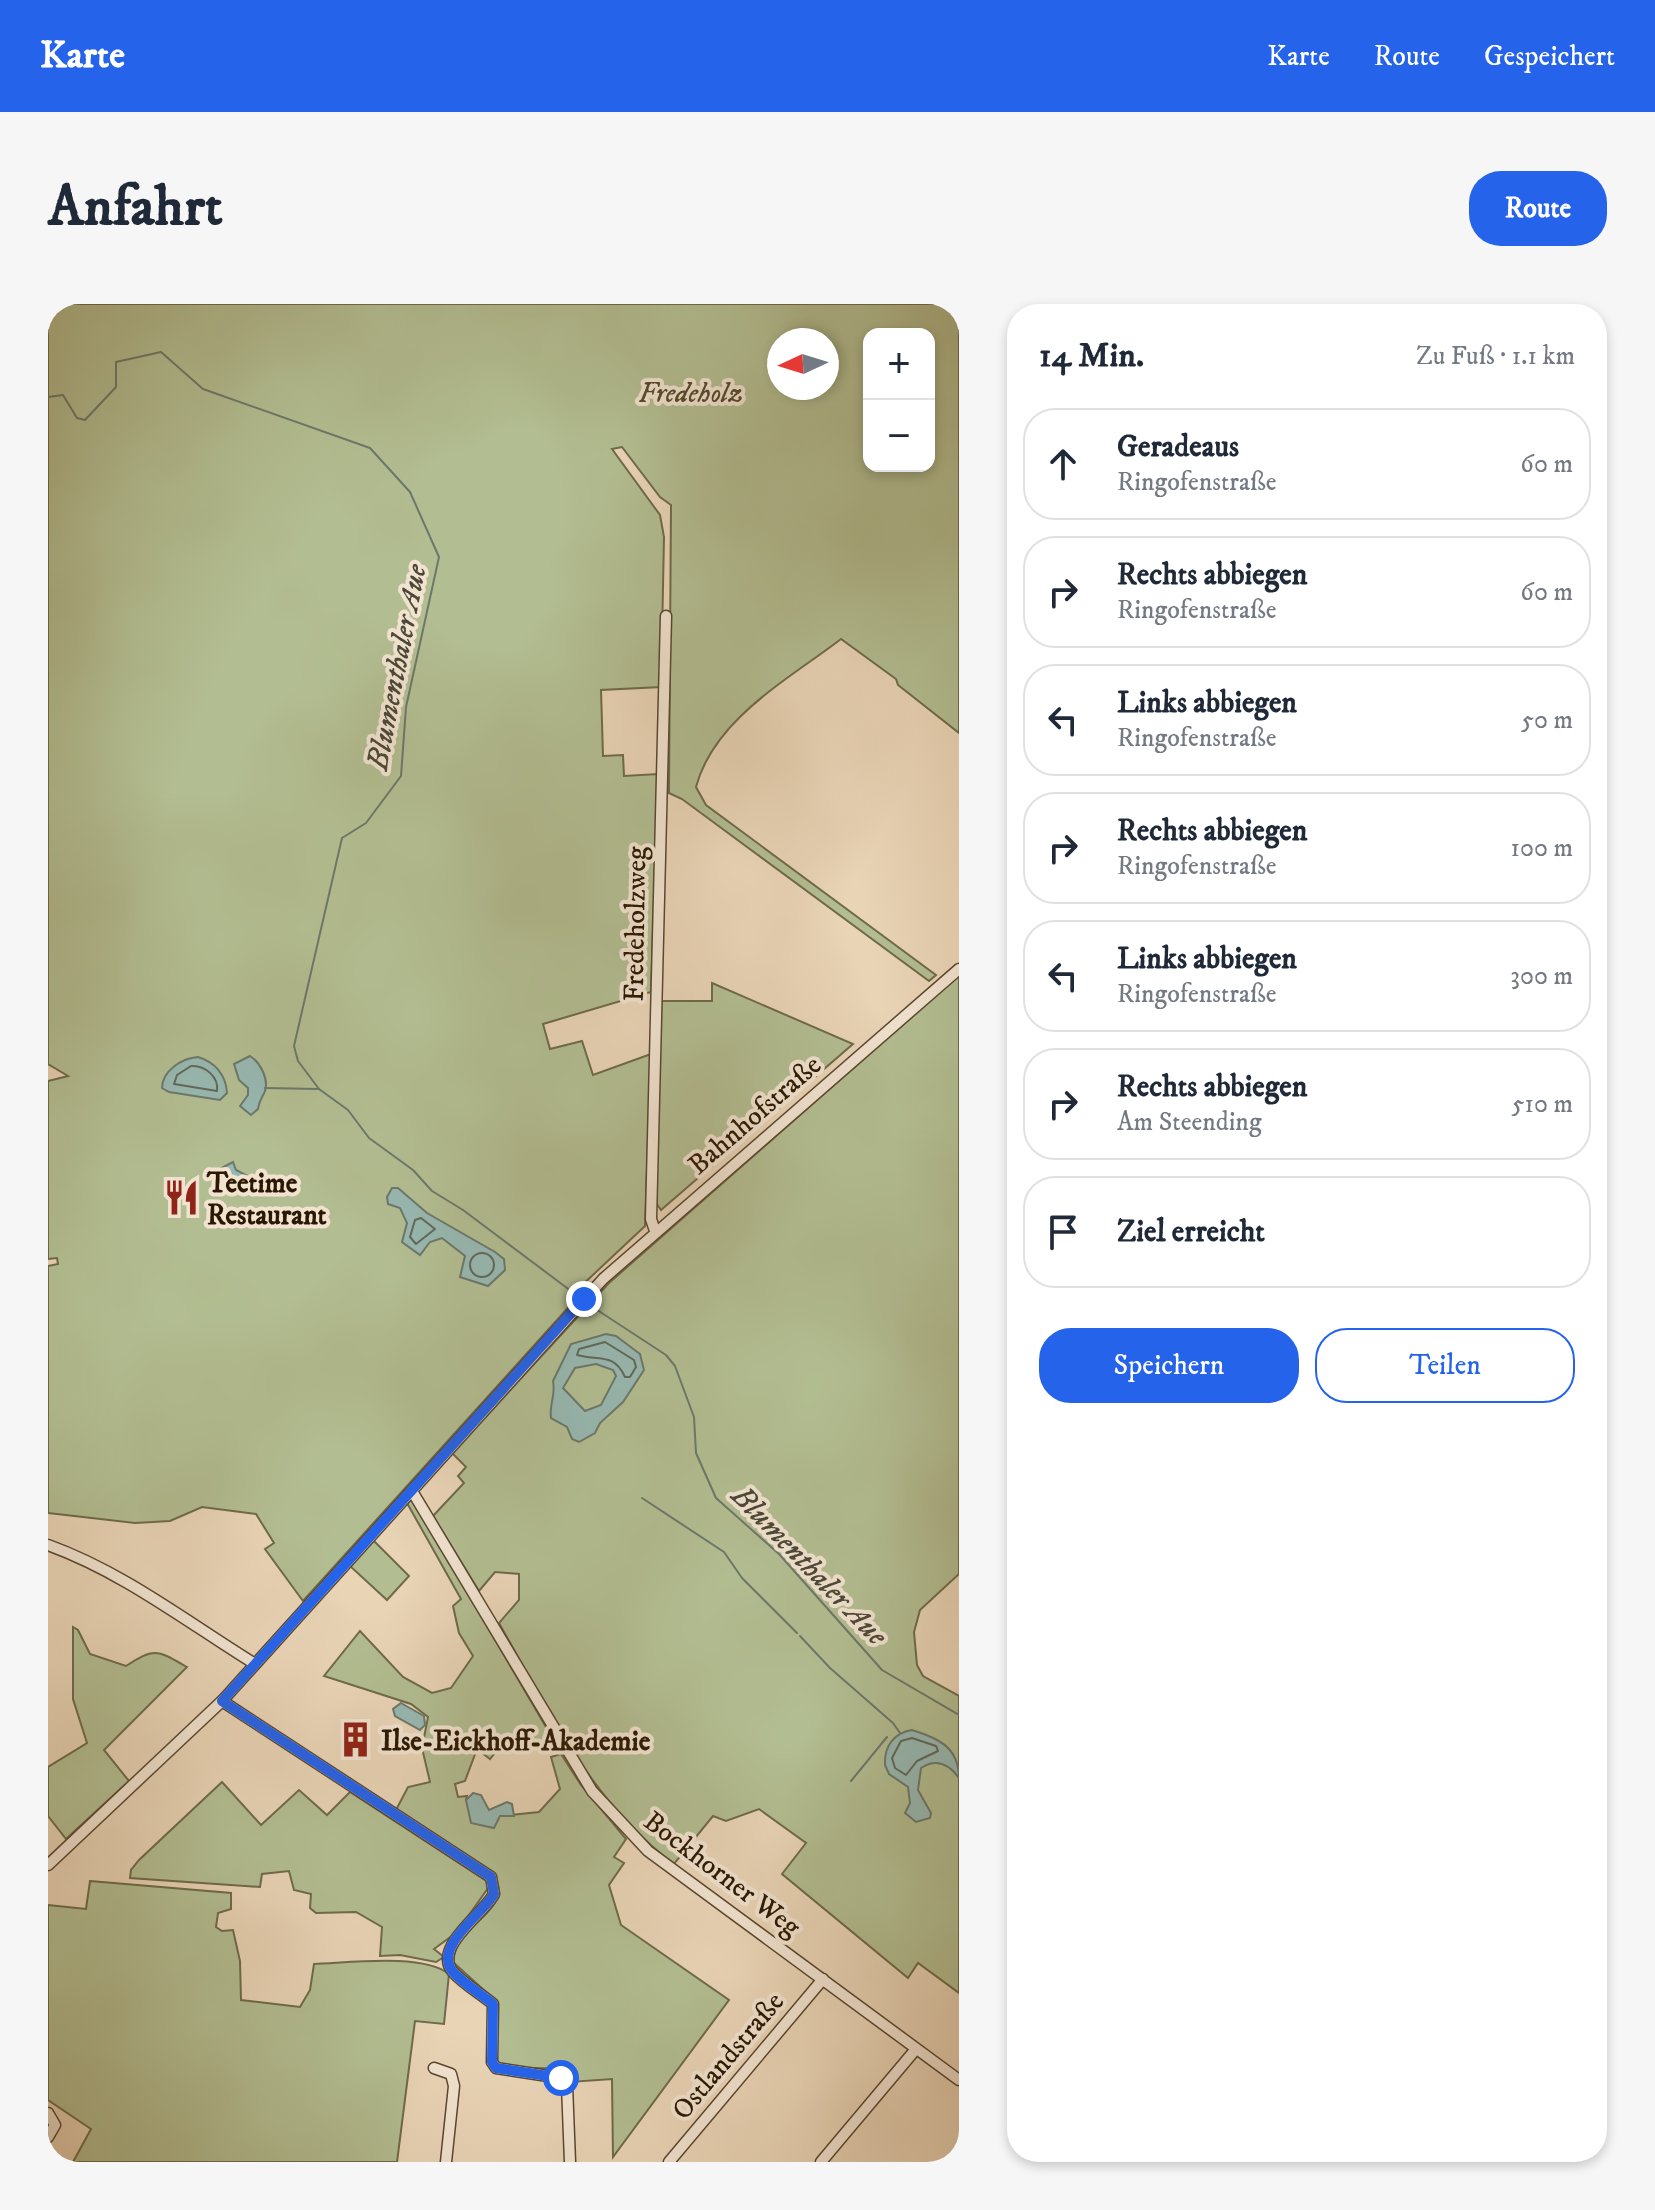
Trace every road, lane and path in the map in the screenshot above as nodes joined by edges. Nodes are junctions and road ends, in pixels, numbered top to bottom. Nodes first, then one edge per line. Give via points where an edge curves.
1 (666, 616) dead end
2 (959, 969) edge
3 (655, 1231) junction
4 (412, 1491) junction
5 (48, 1545) edge
6 (255, 1664) junction
7 (222, 1701) junction
8 (48, 1865) edge
9 (823, 1979) junction
10 (916, 2049) junction
11 (434, 2068) dead end
12 (959, 2080) edge
13 (48, 2113) edge
14 (48, 2137) edge
15 (446, 2162) edge
16 (570, 2162) edge
17 (669, 2162) edge
18 (821, 2162) edge

1 - 3 street, Fredeholzweg
2 - 3 street, Bahnhofstraße
3 - 4 street, Bahnhofstraße via 584,1299
4 - 6 street, Bahnhofstraße
4 - 9 street, Bockhorner Weg via 606,1808 648,1851
5 - 6 street via 119,1576
6 - 7 street, Bahnhofstraße
7 - 8 street, Bahnhofstraße
7 - 16 street via 491,1877 494,1894 489,1904 451,1945 451,1970 493,2004 496,2068 561,2078 567,2085
9 - 10 street, Bockhorner Weg
9 - 17 street, Ostlandstraße
10 - 12 street, Bockhorner Weg
10 - 18 street
11 - 15 street via 451,2074 454,2086
13 - 14 street via 55,2125

